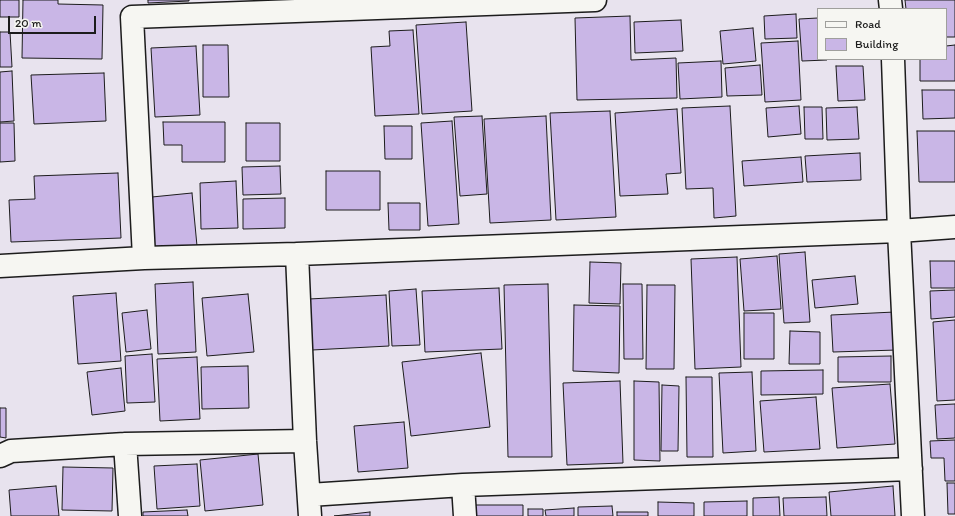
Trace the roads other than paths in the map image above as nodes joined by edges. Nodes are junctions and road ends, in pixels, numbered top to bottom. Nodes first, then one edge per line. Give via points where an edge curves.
1 (595, 0) edge
2 (132, 8) edge
3 (893, 60) edge
4 (955, 227) edge
5 (899, 231) junction
6 (297, 254) junction
7 (144, 258) junction
8 (0, 266) edge
9 (305, 441) junction
10 (125, 444) junction
11 (0, 456) edge
12 (911, 470) junction
13 (463, 485) junction
14 (310, 506) edge
15 (130, 516) edge
16 (465, 516) edge
17 (913, 516) edge

1 - 2 street
2 - 7 street
3 - 5 street
4 - 5 street
5 - 6 street
5 - 12 street
6 - 7 street
6 - 9 street
7 - 8 street
9 - 10 street
9 - 14 street
10 - 11 street via 12,451
10 - 15 street
12 - 13 street
12 - 17 street
13 - 14 street
13 - 16 street

